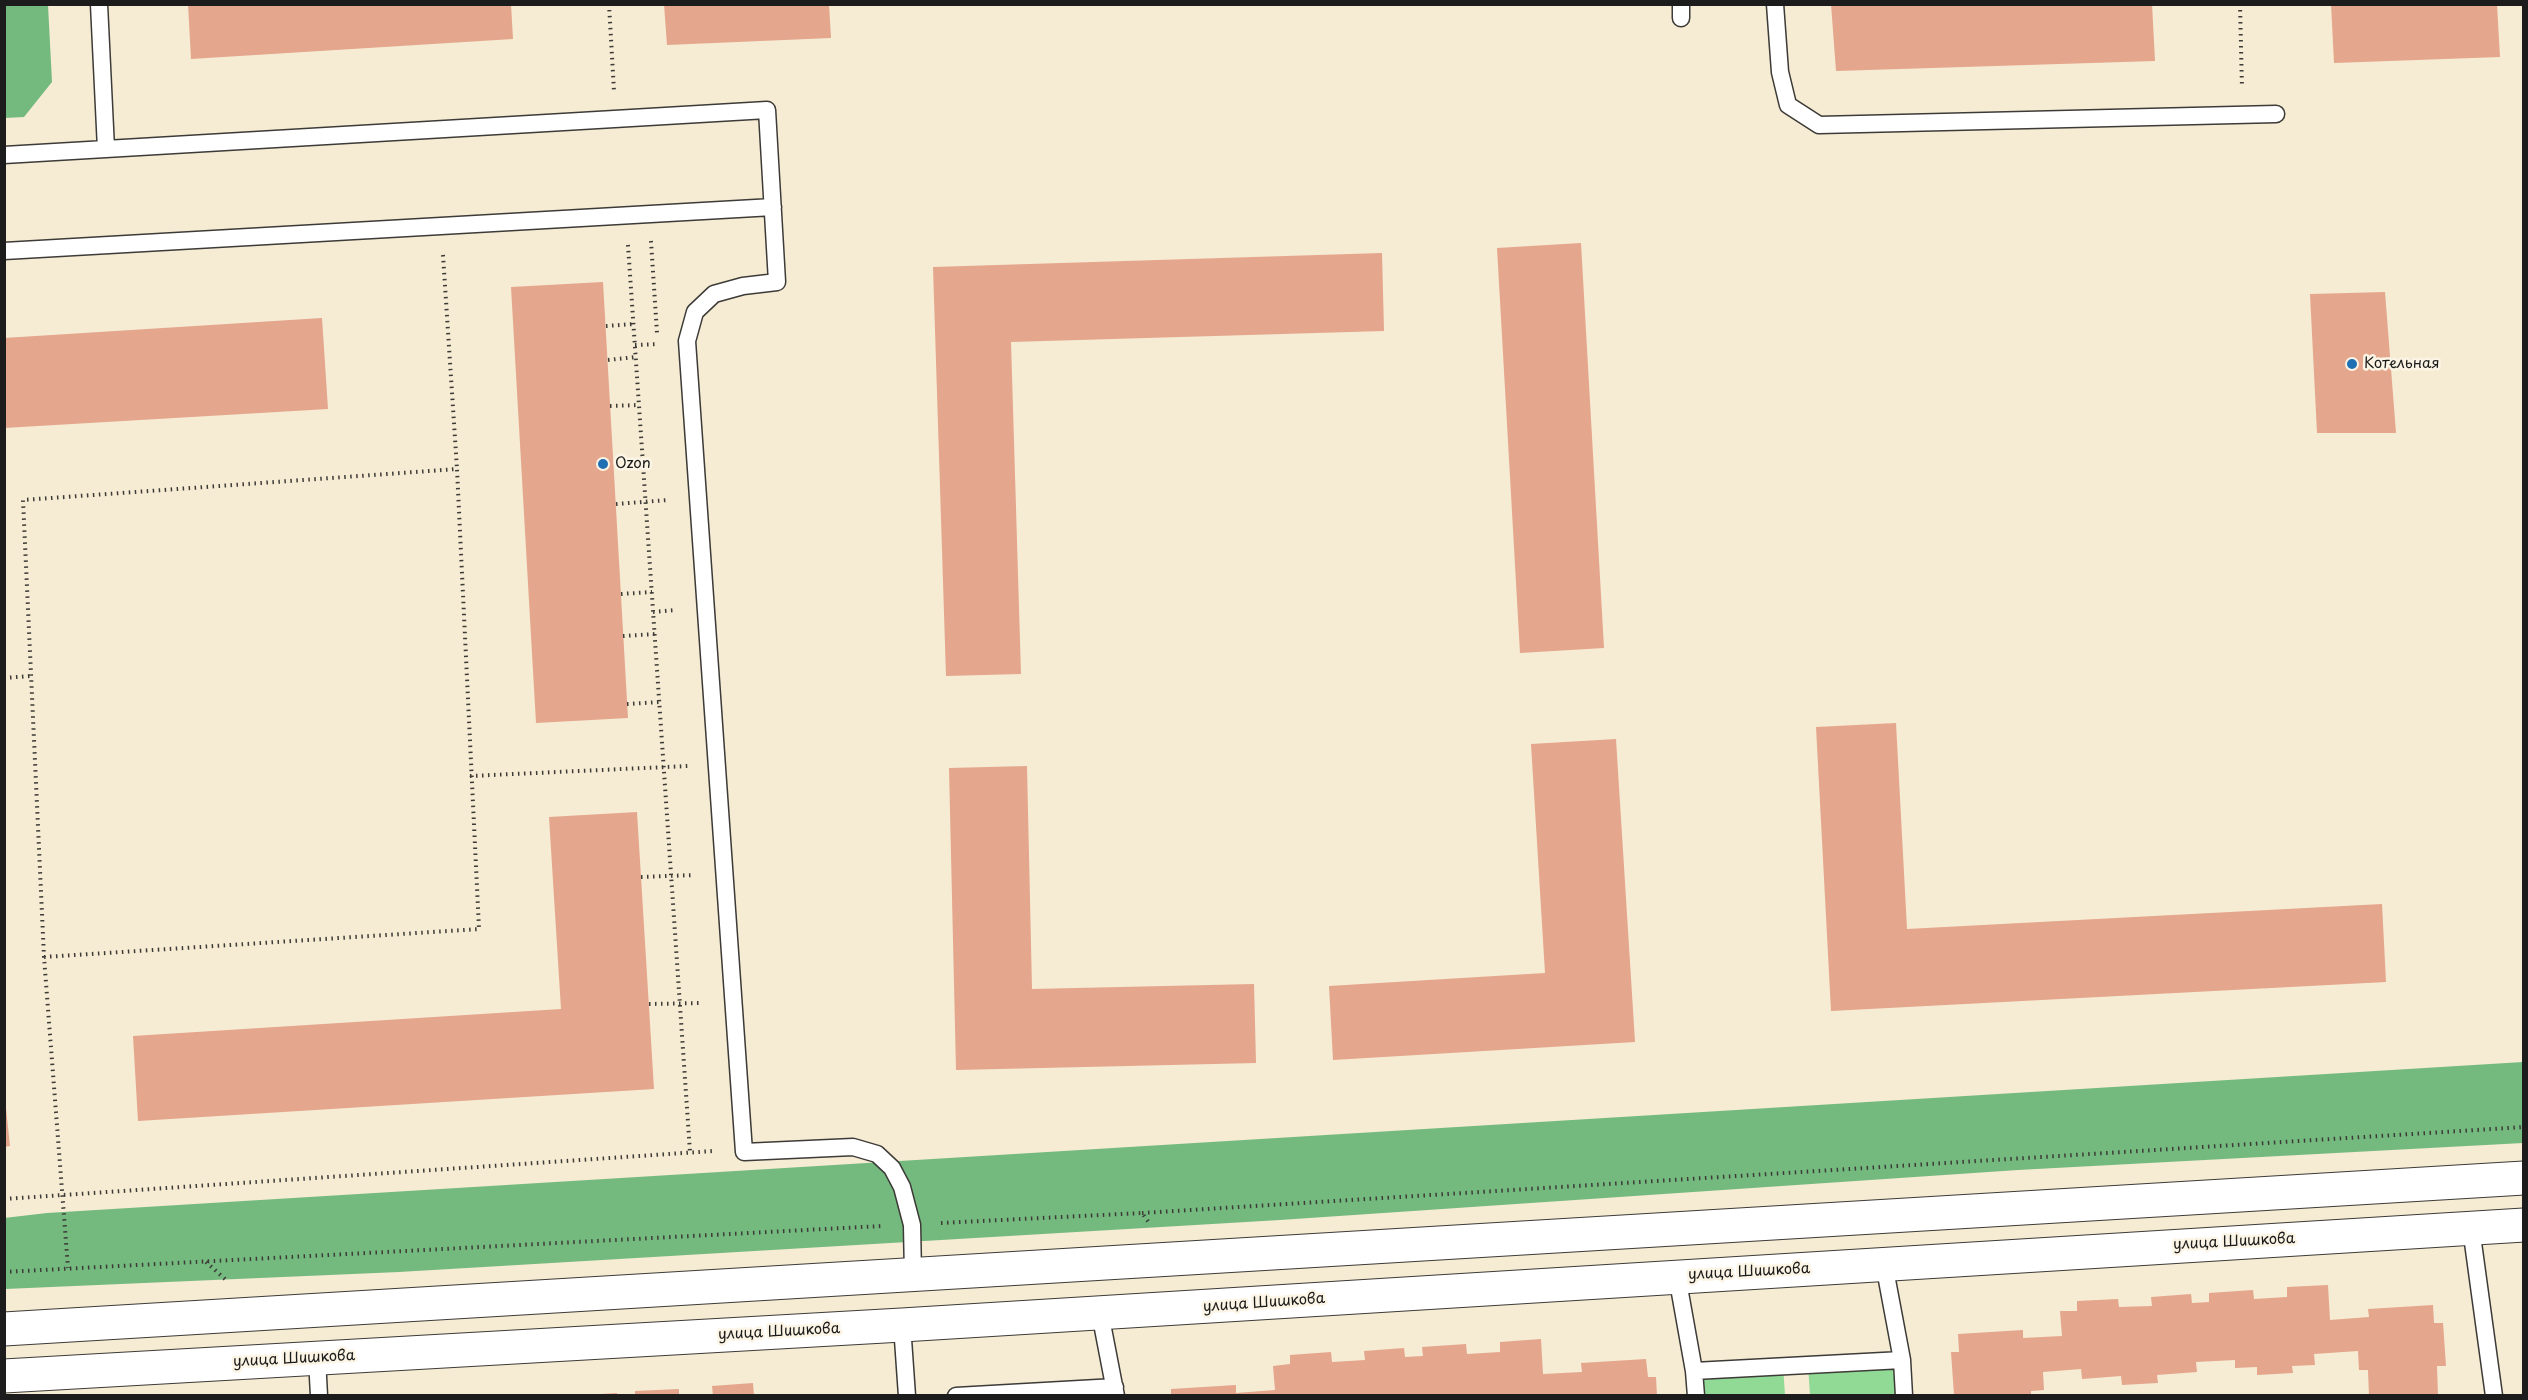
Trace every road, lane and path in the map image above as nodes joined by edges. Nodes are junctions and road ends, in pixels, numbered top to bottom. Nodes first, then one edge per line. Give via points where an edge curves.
1 (99, 4) edge
2 (609, 4) edge
3 (1775, 4) edge
4 (2240, 4) edge
5 (2242, 114) junction
6 (2276, 114) dead end
7 (617, 119) junction
8 (106, 149) junction
9 (4, 155) edge
10 (772, 207) junction
11 (440, 224) junction
12 (651, 239) dead end
13 (628, 241) dead end
14 (4, 251) edge
15 (634, 324) junction
16 (606, 326) dead end
17 (658, 344) junction
18 (635, 345) junction
19 (658, 355) dead end
20 (636, 357) junction
21 (608, 360) dead end
22 (639, 405) junction
23 (610, 406) dead end
24 (457, 469) junction
25 (668, 489) dead end
26 (669, 500) junction
27 (646, 502) junction
28 (616, 504) dead end
29 (669, 511) dead end
30 (652, 592) junction
31 (621, 594) dead end
32 (676, 599) dead end
33 (676, 610) junction
34 (653, 612) junction
35 (677, 621) dead end
36 (655, 634) junction
37 (623, 636) dead end
38 (31, 676) junction
39 (4, 678) edge
40 (660, 702) junction
41 (627, 704) dead end
42 (686, 755) dead end
43 (717, 763) junction
44 (687, 766) junction
45 (664, 767) junction
46 (470, 776) junction
47 (688, 777) dead end
48 (694, 864) dead end
49 (694, 875) junction
50 (671, 876) junction
51 (641, 877) dead end
52 (695, 887) dead end
53 (44, 957) junction
54 (703, 991) dead end
55 (704, 1003) junction
56 (649, 1004) dead end
57 (680, 1004) junction
58 (704, 1014) dead end
59 (2523, 1127) edge
60 (712, 1140) dead end
61 (690, 1152) junction
62 (2523, 1178) edge
63 (64, 1193) junction
64 (4, 1198) edge
65 (1142, 1213) junction
66 (912, 1225) junction
67 (2523, 1225) edge
68 (2471, 1228) junction
69 (1177, 1259) junction
70 (1884, 1264) junction
71 (68, 1268) junction
72 (4, 1272) edge
73 (913, 1275) junction
74 (1677, 1276) junction
75 (1100, 1313) junction
76 (902, 1325) junction
77 (4, 1329) edge
78 (317, 1358) junction
79 (1902, 1360) junction
80 (1694, 1371) junction
81 (4, 1376) edge
82 (1116, 1391) edge
83 (319, 1395) edge
84 (907, 1395) edge
85 (956, 1395) edge
86 (1696, 1395) edge
87 (1904, 1395) edge
88 (2494, 1395) edge

1 - 8 lane
2 - 7 path
3 - 5 lane via 1780,72 1788,105 1820,125
4 - 5 path
5 - 6 lane
7 - 8 lane
7 - 10 lane via 767,110
8 - 9 lane
10 - 11 lane
10 - 43 lane via 777,282 714,294 695,312 687,341
11 - 14 lane
11 - 24 path
12 - 17 path
13 - 15 path
15 - 16 path
15 - 18 path
17 - 18 path
17 - 19 path
18 - 20 path
20 - 21 path
20 - 22 path
22 - 23 path
22 - 27 path
24 - 38 path via 22,500
24 - 46 path
25 - 26 path
26 - 27 path
26 - 29 path
27 - 28 path
27 - 30 path
30 - 31 path
30 - 34 path
32 - 33 path
33 - 34 path
33 - 35 path
34 - 36 path
36 - 37 path
36 - 40 path
38 - 39 path
38 - 53 path
40 - 41 path
40 - 45 path
42 - 44 path
43 - 44 path
43 - 66 lane via 744,1152 853,1147 877,1154 892,1168 902,1187
44 - 45 path
44 - 47 path
45 - 46 path
45 - 50 path
46 - 53 path via 479,929
48 - 49 path
49 - 50 path
49 - 52 path
50 - 51 path
50 - 57 path
53 - 63 path
54 - 55 path
55 - 57 path
55 - 58 path
56 - 57 path
57 - 61 path
59 - 65 path
60 - 61 path via 713,1151
61 - 63 path
62 - 69 street
63 - 64 path
63 - 71 path
65 - 66 path
65 - 69 path
66 - 71 path
66 - 73 lane
67 - 68 street, улица Шишкова
68 - 70 street, улица Шишкова
68 - 88 lane
69 - 73 street
70 - 74 street, улица Шишкова
70 - 79 lane
71 - 72 path
73 - 77 street
74 - 75 street, улица Шишкова
74 - 80 lane
75 - 76 street, улица Шишкова
75 - 82 lane
76 - 78 street, улица Шишкова
76 - 84 lane
78 - 81 street, улица Шишкова
78 - 83 lane
79 - 80 lane
79 - 87 lane
80 - 86 lane
82 - 85 lane

